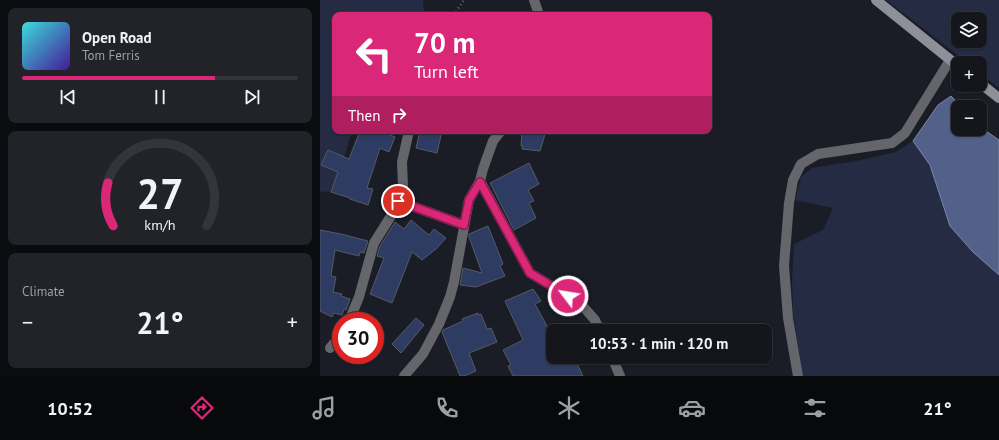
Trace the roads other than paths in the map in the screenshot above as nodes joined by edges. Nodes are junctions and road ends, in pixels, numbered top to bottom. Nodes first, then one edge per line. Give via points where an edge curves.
1 (534, 0) edge
2 (876, 0) edge
3 (538, 12) edge
4 (951, 61) edge
5 (951, 67) edge
6 (987, 89) edge
7 (999, 98) edge
8 (408, 134) edge
9 (499, 134) edge
10 (480, 182) junction
11 (398, 201) junction
12 (464, 225) junction
13 (353, 312) edge
14 (597, 324) edge
15 (332, 346) edge
16 (330, 348) dead end
17 (615, 364) edge
18 (404, 376) edge
19 (620, 376) edge
20 (798, 376) edge

1 - 3 street
2 - 4 street
5 - 20 street via 905,133 892,143 818,154 801,164 793,180 784,266 788,318
6 - 7 street
8 - 11 street via 402,162 404,186
9 - 10 street via 493,141
10 - 12 street via 469,200
10 - 14 street via 530,273 580,303
11 - 12 street
11 - 13 street via 374,242
12 - 18 street via 454,282 439,324 423,354
15 - 16 street
17 - 19 street

